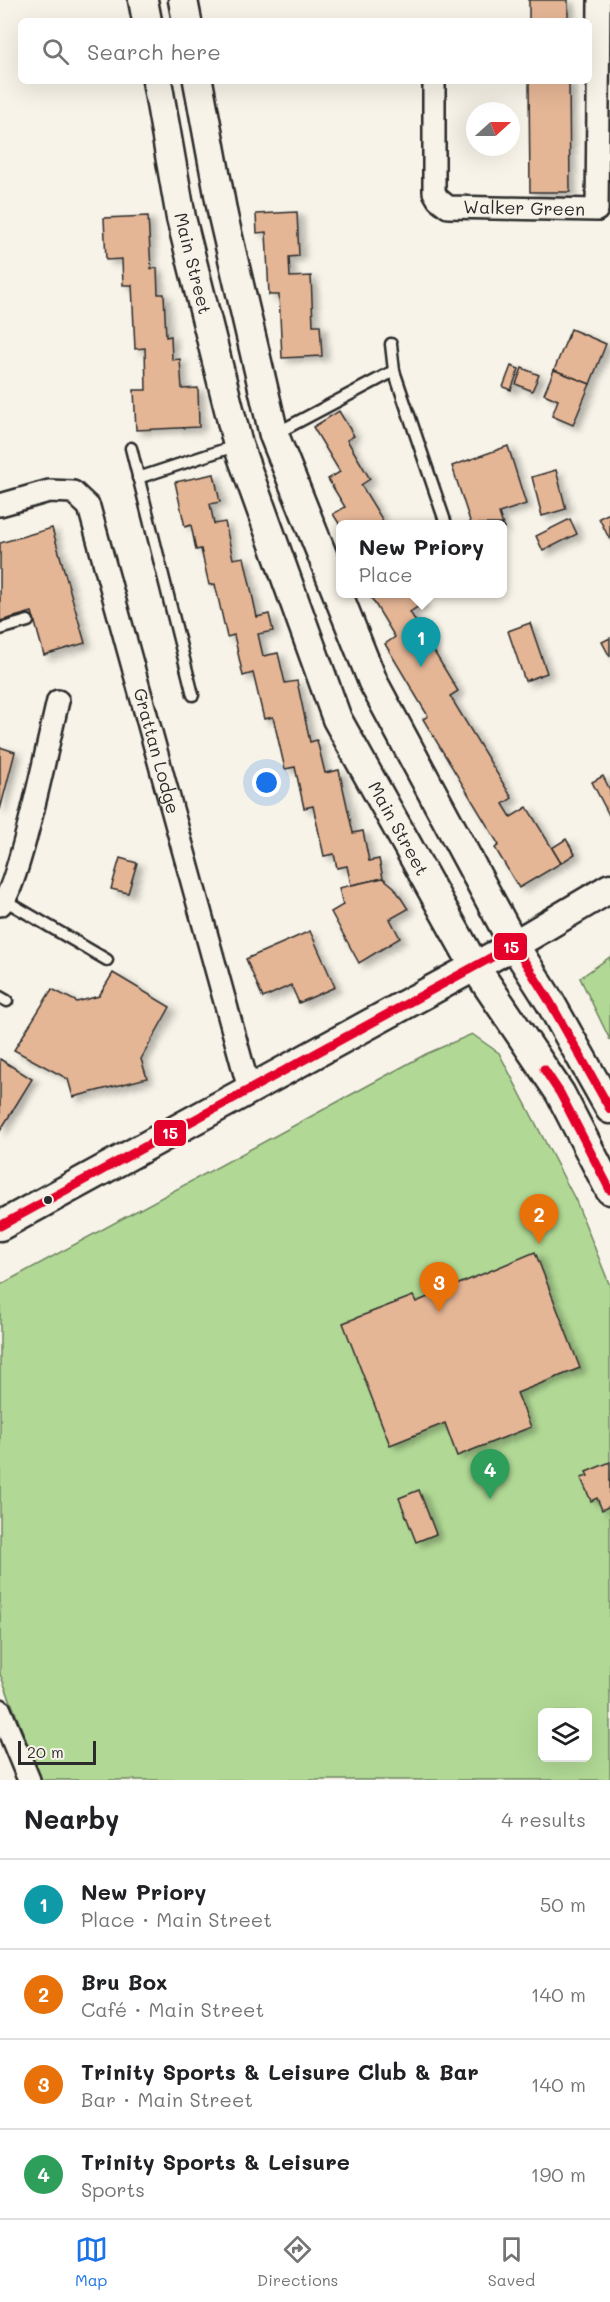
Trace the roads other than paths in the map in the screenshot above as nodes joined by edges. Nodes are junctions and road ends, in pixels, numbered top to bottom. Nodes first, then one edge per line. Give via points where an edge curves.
1 (143, 0) edge
2 (183, 0) edge
3 (599, 0) edge
4 (146, 18) edge
5 (186, 18) edge
6 (158, 84) edge
7 (199, 84) edge
8 (434, 84) edge
9 (604, 95) edge
10 (391, 344) dead end
11 (394, 371) junction
12 (274, 435) junction
13 (238, 445) junction
14 (131, 448) dead end
15 (138, 478) junction
16 (0, 505) edge
17 (444, 520) edge
18 (336, 590) edge
19 (339, 598) edge
20 (28, 621) dead end
21 (0, 629) edge
22 (194, 695) dead end
23 (58, 701) dead end
24 (610, 888) edge
25 (3, 903) edge
26 (514, 945) junction
27 (107, 960) dead end
28 (475, 967) junction
29 (249, 1089) junction
30 (610, 1109) edge
31 (610, 1190) edge
32 (0, 1226) edge
33 (0, 1710) edge
34 (29, 1780) edge

1 - 4 street
2 - 5 street
3 - 9 street, Walker Green
6 - 13 street, Main Street via 181,218
7 - 12 street via 223,216
8 - 9 street, Walker Green via 434,192 448,207 597,210
10 - 11 lane
11 - 12 lane
11 - 17 lane
12 - 13 street
12 - 18 street
13 - 15 lane
13 - 28 street, Main Street via 337,720
14 - 15 lane
15 - 22 lane
16 - 29 street, Grattan Lodge via 49,491 73,492 89,507
19 - 26 street via 373,682
20 - 21 lane
23 - 25 street via 18,867
24 - 26 street
25 - 27 lane
26 - 28 street
26 - 30 street
28 - 29 street
28 - 31 street, Main Street via 560,1093
29 - 32 street
33 - 34 street

